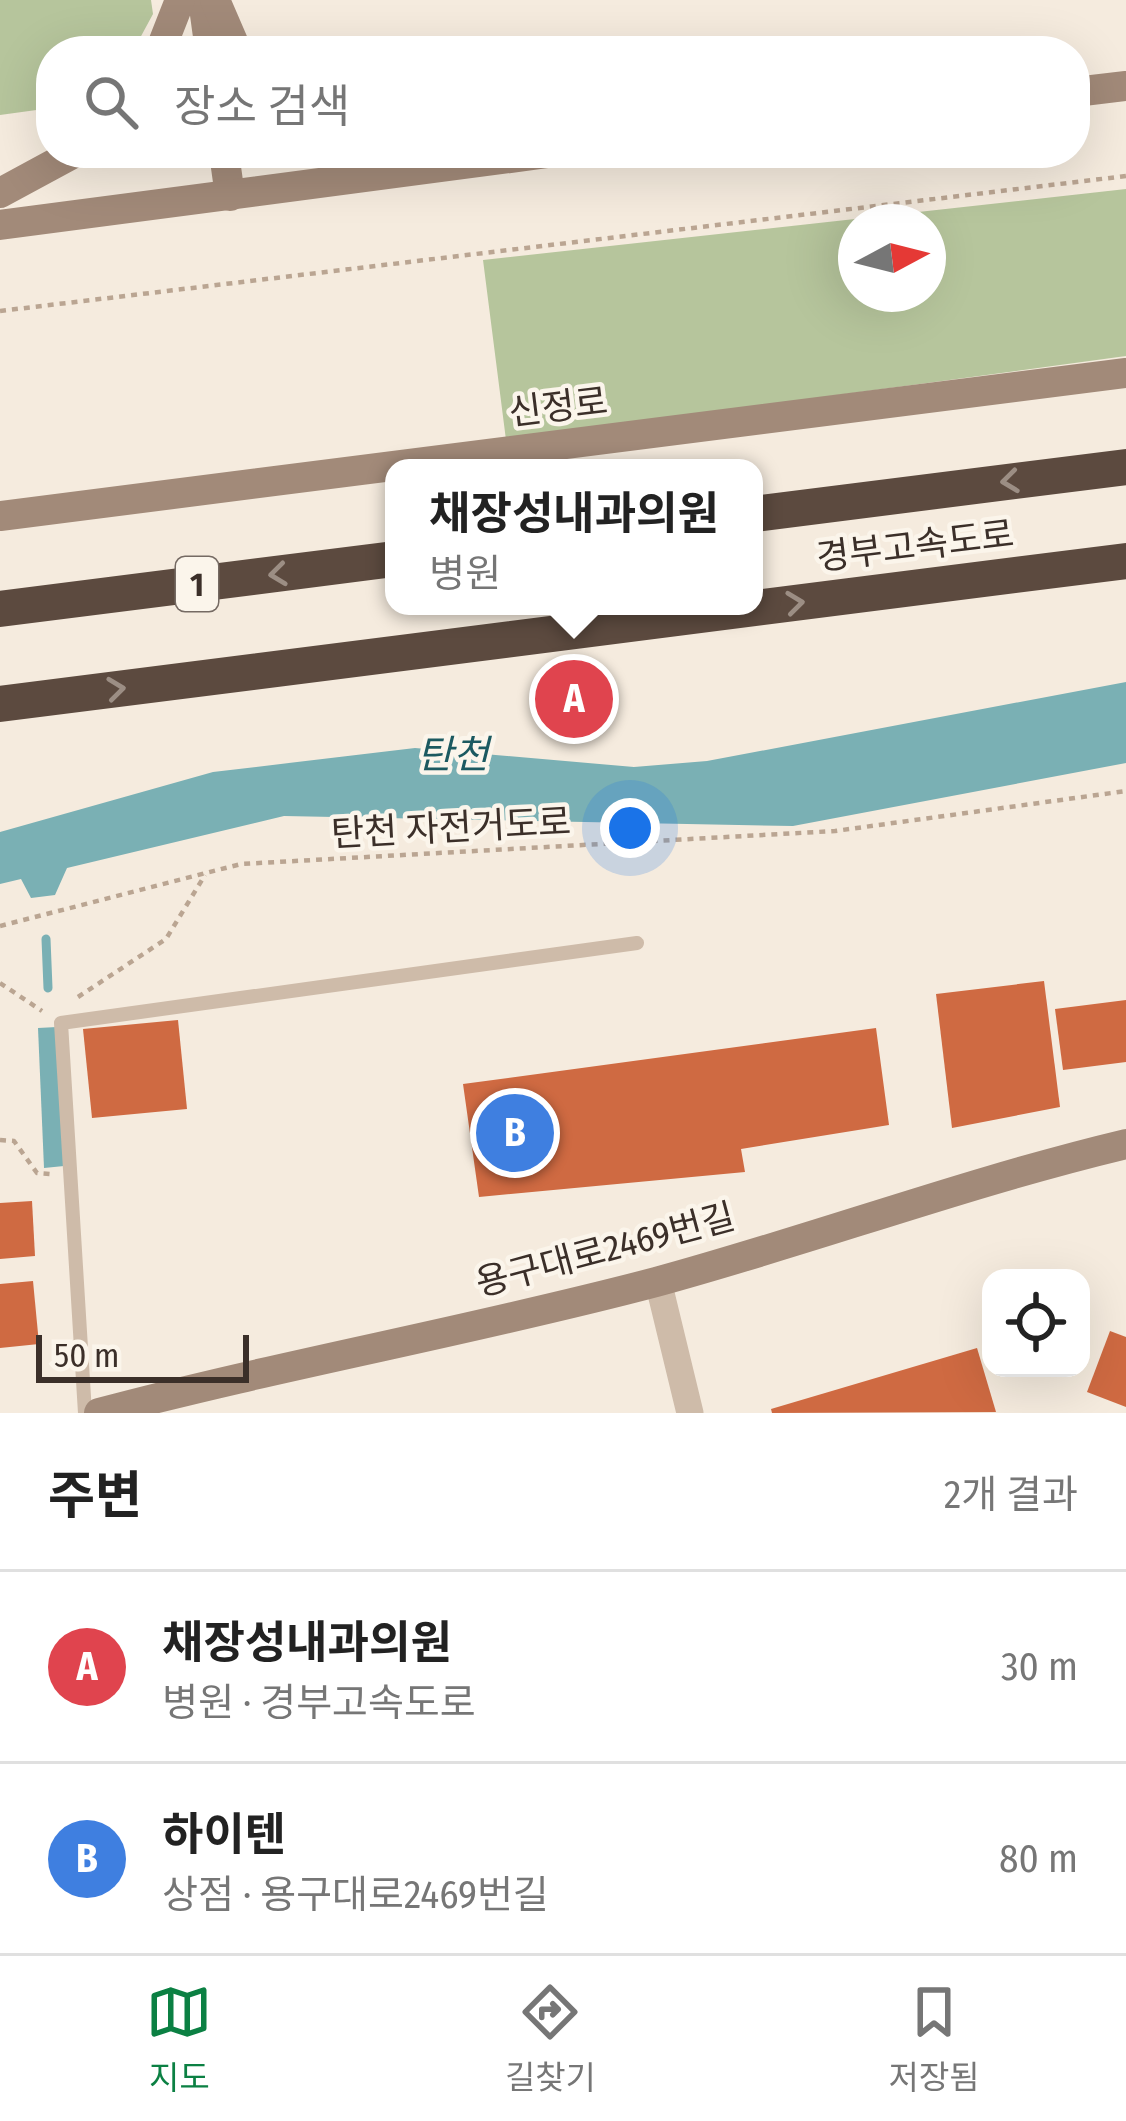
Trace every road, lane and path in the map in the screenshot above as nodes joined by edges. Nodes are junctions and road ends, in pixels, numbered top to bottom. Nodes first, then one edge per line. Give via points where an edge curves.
1 (180, 0) edge
2 (202, 0) edge
3 (215, 0) edge
4 (166, 36) edge
5 (208, 36) edge
6 (231, 36) edge
7 (1126, 86) edge
8 (1090, 90) edge
9 (47, 168) edge
10 (226, 168) edge
11 (407, 168) edge
12 (1126, 176) edge
13 (0, 194) edge
14 (230, 196) junction
15 (0, 225) edge
16 (0, 311) edge
17 (1126, 373) edge
18 (449, 459) edge
19 (385, 467) edge
20 (1126, 467) edge
21 (763, 513) edge
22 (0, 516) edge
23 (385, 560) edge
24 (1126, 561) edge
25 (763, 607) edge
26 (0, 609) edge
27 (701, 615) edge
28 (0, 704) edge
29 (1126, 791) edge
30 (205, 875) junction
31 (0, 926) edge
32 (637, 943) dead end
33 (0, 983) edge
34 (61, 1023) junction
35 (0, 1140) edge
36 (1126, 1144) edge
37 (38, 1173) dead end
38 (658, 1281) junction
39 (85, 1413) edge
40 (99, 1413) edge
41 (690, 1413) edge

1 - 4 street
2 - 5 street
3 - 6 street
7 - 8 street
9 - 13 street
10 - 14 street
11 - 14 street
12 - 16 path
14 - 15 street
17 - 18 street, 신정로
19 - 22 street, 신정로
20 -> 21 highway, 경부고속도로
23 -> 26 highway, 1
25 -> 24 highway, 경부고속도로
28 -> 27 highway, 경부고속도로
29 - 30 path, 탄천 자전거도로 via 835,831 241,864
30 - 31 path, 탄천 자전거도로
30 - 34 path via 166,939 77,998
32 - 34 lane
33 - 34 path
34 - 39 lane
35 - 37 path via 14,1142
36 - 38 street, 용구대로2469번길
38 - 40 street, 용구대로2469번길
38 - 41 street

